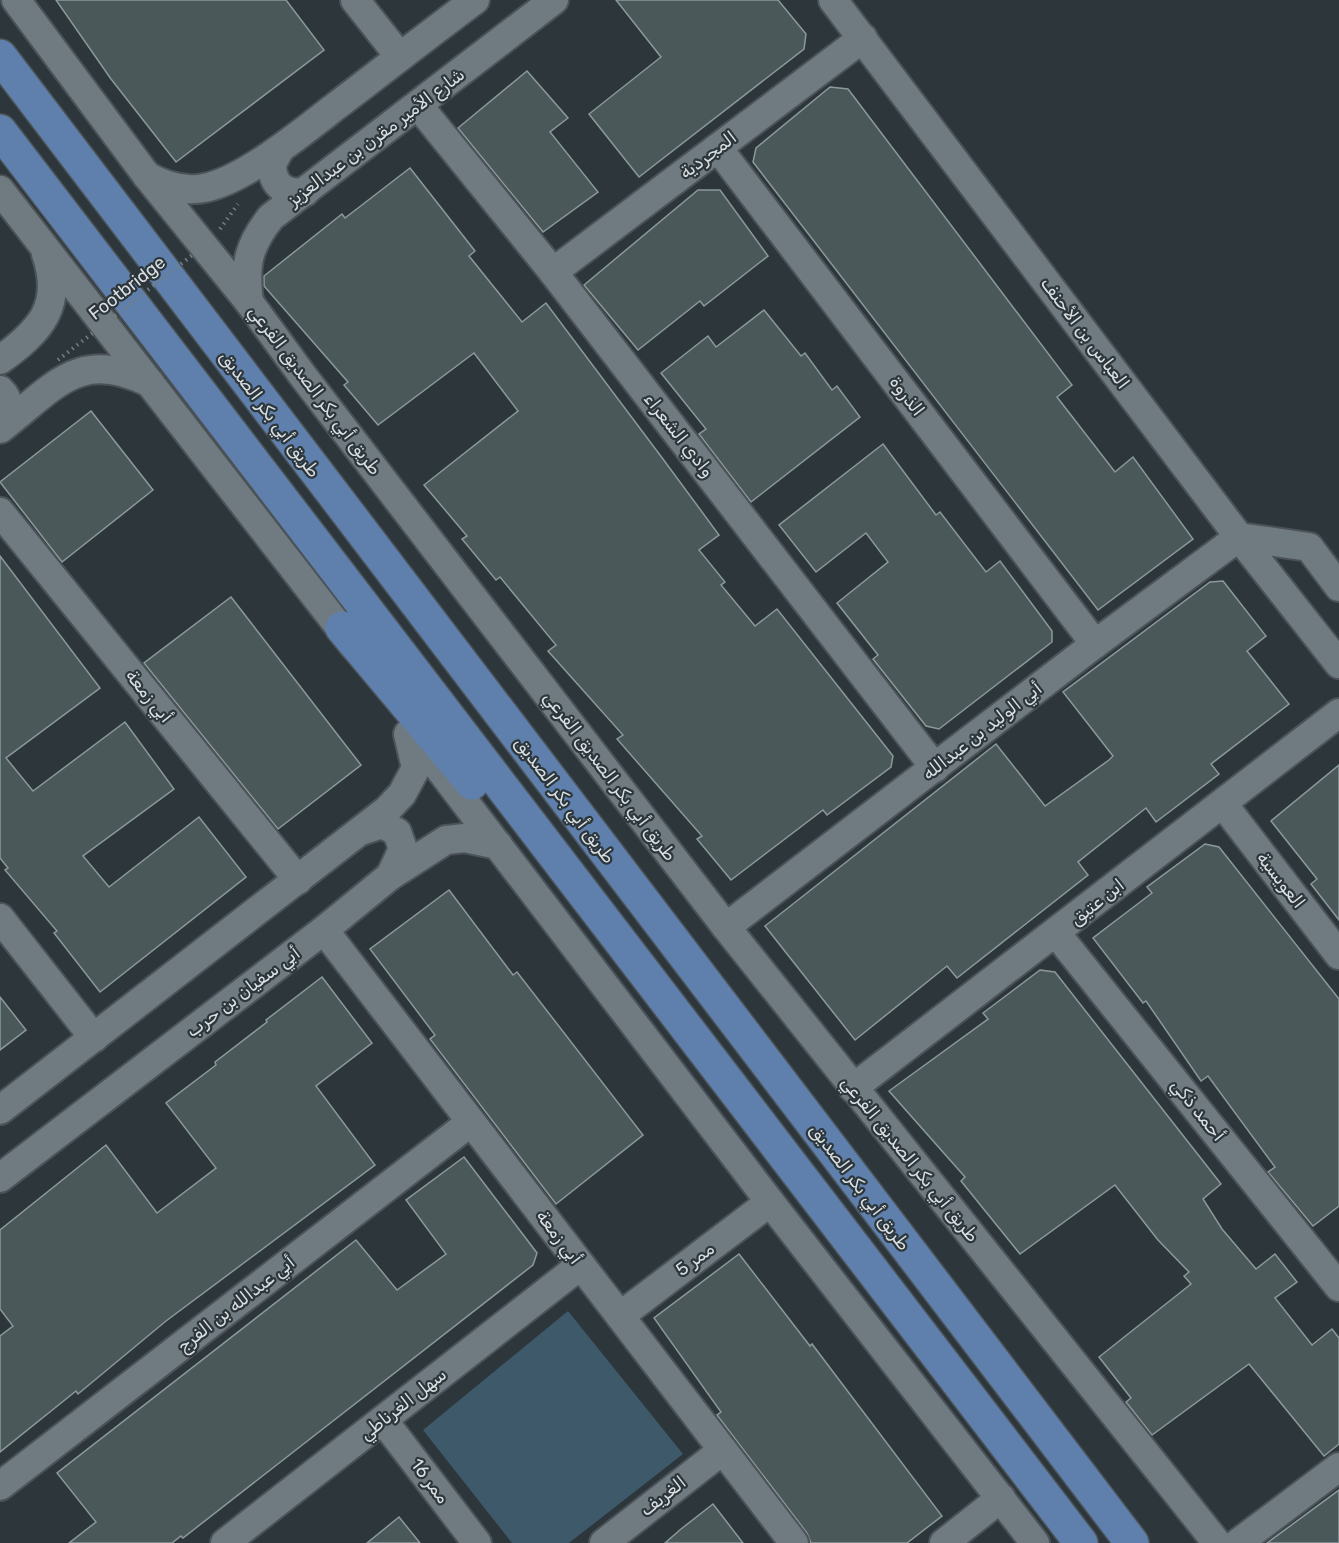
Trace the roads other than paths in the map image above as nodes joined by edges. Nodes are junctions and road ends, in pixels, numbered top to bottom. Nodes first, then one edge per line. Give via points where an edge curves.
1 (16, 0) edge
2 (355, 0) edge
3 (475, 0) edge
4 (554, 0) edge
5 (833, 0) edge
6 (863, 38) junction
7 (0, 57) edge
8 (400, 57) junction
9 (418, 105) junction
10 (0, 131) edge
11 (718, 148) junction
12 (280, 149) junction
13 (147, 176) junction
14 (0, 190) edge
15 (305, 192) junction
16 (43, 246) junction
17 (553, 272) junction
18 (249, 302) junction
19 (0, 360) edge
20 (150, 383) junction
21 (0, 390) edge
22 (1, 428) edge
23 (0, 512) edge
24 (1239, 537) junction
25 (1339, 587) edge
26 (342, 628) junction
27 (1095, 644) junction
28 (1339, 664) edge
29 (1339, 713) edge
30 (405, 723) junction
31 (935, 768) junction
32 (1223, 804) junction
33 (364, 830) junction
34 (498, 845) junction
35 (390, 876) junction
36 (298, 880) junction
37 (0, 918) edge
38 (726, 927) junction
39 (324, 930) junction
40 (1056, 933) junction
41 (1339, 955) edge
42 (94, 1038) junction
43 (853, 1088) junction
44 (0, 1110) edge
45 (471, 1122) junction
46 (769, 1137) junction
47 (0, 1178) edge
48 (770, 1202) junction
49 (581, 1265) junction
50 (1338, 1284) edge
51 (620, 1316) junction
52 (383, 1420) junction
53 (723, 1450) junction
54 (1339, 1467) edge
55 (0, 1486) edge
56 (1001, 1498) junction
57 (225, 1543) edge
58 (477, 1543) edge
59 (604, 1543) edge
60 (794, 1543) edge
61 (944, 1543) edge
62 (1035, 1543) edge
63 (1081, 1543) edge
64 (1132, 1543) edge
65 (1217, 1543) edge
66 (1238, 1543) edge

1 - 13 street, طريق أبي بكر الصديق الفرعي
2 - 8 street
3 - 8 street
4 - 9 street, شارع الأمير مقرن بن عبدالعزيز
5 - 6 street, العباس بن الأحنف
6 - 11 street, المجردية
6 - 24 street, العباس بن الأحنف
7 - 64 main road, طريق أبي بكر الصديق
8 - 12 street
9 - 15 street, شارع الأمير مقرن بن عبدالعزيز
9 - 17 street, وادي الشعراء
10 - 46 main road
11 - 17 street, المجردية
11 - 27 street, الذروة
12 - 13 street via 219,184 204,188 174,188
12 - 15 street via 272,164 275,181 288,192
13 - 18 street, طريق أبي بكر الصديق الفرعي
14 - 16 street
15 - 18 street, شارع الأمير مقرن بن عبدالعزيز via 271,217 258,234 249,253
16 - 19 street via 53,274 51,304 37,330
16 - 20 street
17 - 31 street, وادي الشعراء
18 - 38 street, طريق أبي بكر الصديق الفرعي
20 - 22 street via 120,370 87,369 72,375
20 - 26 street
21 - 22 street via 9,404 8,417
23 - 36 street, أبي زمعة
24 - 25 street via 1309,547
24 - 27 street, أبي الوليد بن عبدالله
24 - 28 street, العباس بن الأحنف
26 - 30 street
26 - 46 main road
27 - 31 street, أبي الوليد بن عبدالله
29 - 32 street, ابن عتيق
30 - 33 street via 416,768 402,794
30 - 34 street
31 - 38 street, أبي الوليد بن عبدالله
32 - 40 street, ابن عتيق
32 - 41 street, العويسية
33 - 35 street via 382,824 397,832 403,849
33 - 36 street
34 - 35 street, أبي سفيان بن حرب via 465,838 446,840
34 - 48 street
35 - 39 street, أبي سفيان بن حرب
36 - 42 street
37 - 42 street
38 - 43 street, طريق أبي بكر الصديق الفرعي
39 - 45 street, أبي زمعة
39 - 47 street, أبي سفيان بن حرب
40 - 43 street, ابن عتيق
40 - 50 street, أحمد ذكي
42 - 44 street
43 - 65 street, طريق أبي بكر الصديق الفرعي
45 - 49 street, أبي زمعة
45 - 55 street, أبي عبدالله بن الفرج
46 - 63 main road
48 - 51 street, ممر 5
48 - 56 street
49 - 51 street, أبي زمعة
49 - 52 street, سهل الغرناطي
51 - 53 street, أبي زمعة
52 - 57 street, سهل الغرناطي
52 - 58 street, ممر 16
53 - 59 street, الغريف
53 - 60 street, أبي زمعة
54 - 66 street
56 - 61 street
56 - 62 street

